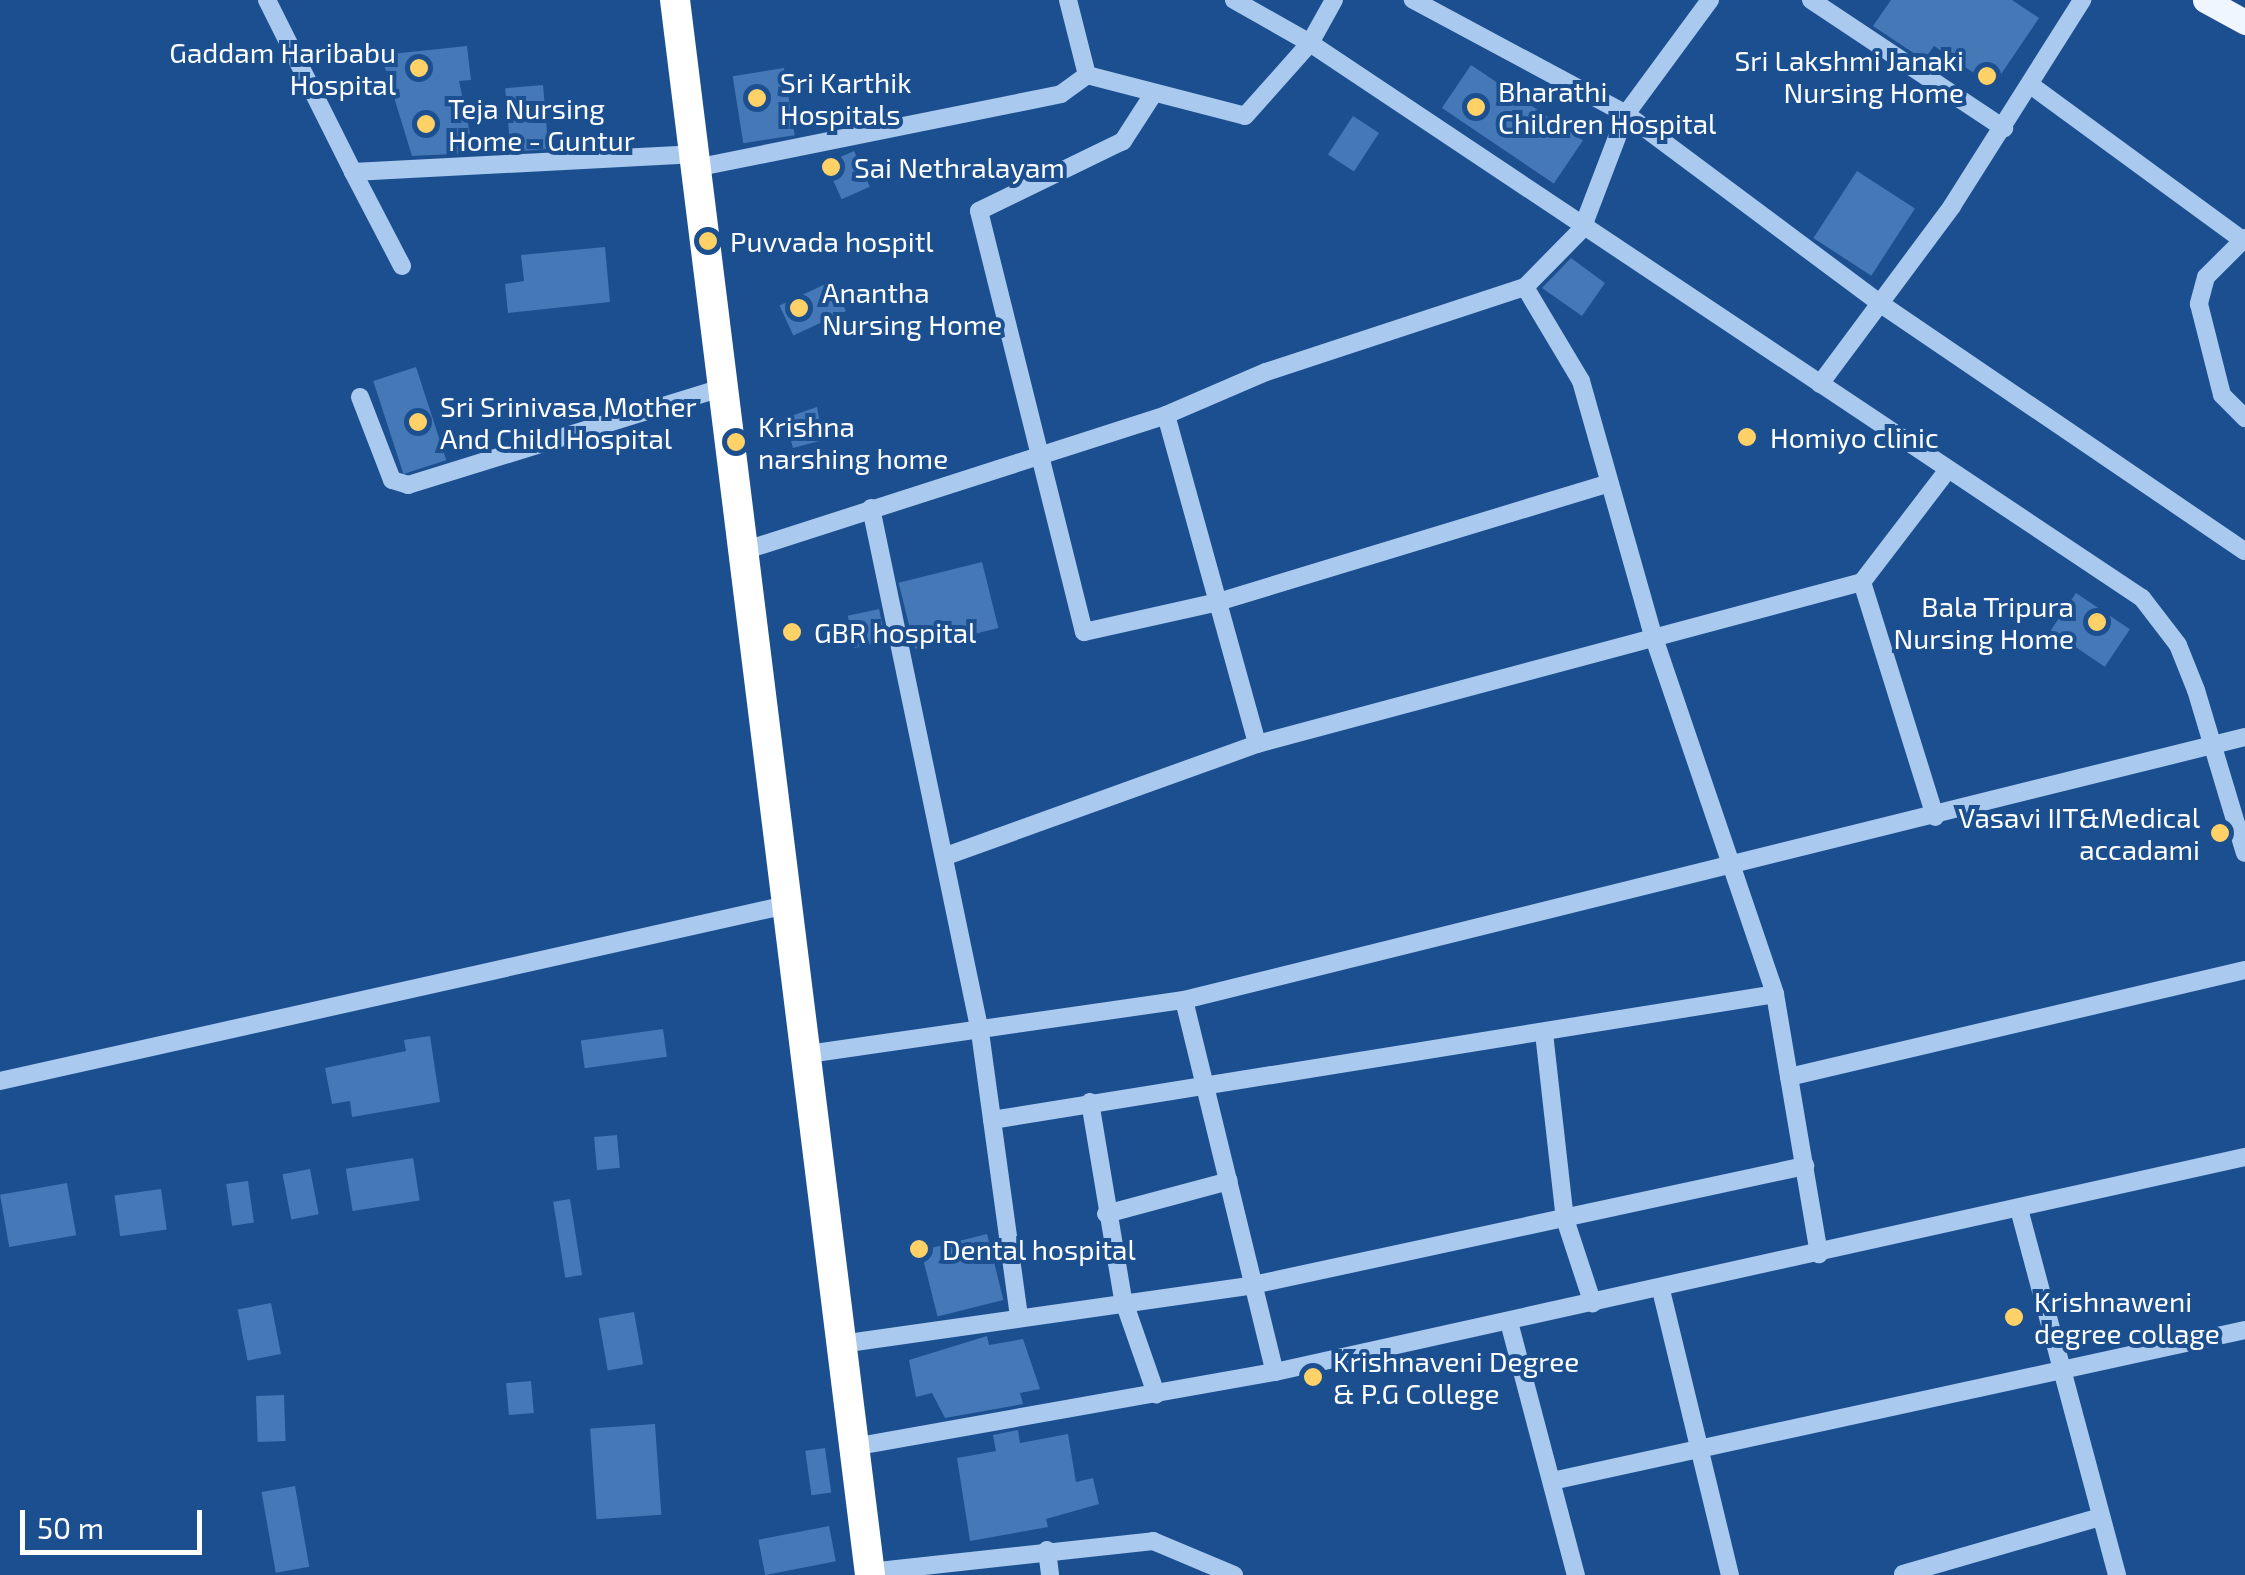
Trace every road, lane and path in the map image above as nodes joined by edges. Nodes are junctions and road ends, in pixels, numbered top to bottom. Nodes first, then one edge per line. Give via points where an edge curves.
1 (267, 0) edge
2 (675, 0) edge
3 (1068, 0) edge
4 (1234, 0) edge
5 (1334, 0) edge
6 (1412, 0) edge
7 (1710, 0) edge
8 (1811, 0) edge
9 (2082, 0) edge
10 (2205, 0) edge
11 (2245, 22) edge
12 (1310, 43) junction
13 (1087, 75) junction
14 (2032, 86) junction
15 (1152, 96) junction
16 (1626, 114) junction
17 (2004, 128) junction
18 (694, 161) junction
19 (353, 172) junction
20 (1582, 229) junction
21 (2244, 240) edge
22 (402, 266) dead end
23 (1526, 287) junction
24 (1878, 302) junction
25 (1820, 384) junction
26 (721, 388) junction
27 (360, 397) dead end
28 (1166, 416) junction
29 (2245, 418) edge
30 (1042, 455) junction
31 (1946, 472) junction
32 (1609, 483) junction
33 (872, 508) junction
34 (740, 552) junction
35 (2245, 552) edge
36 (1862, 582) junction
37 (1218, 602) junction
38 (1654, 635) junction
39 (2245, 736) edge
40 (1258, 744) junction
41 (2215, 744) junction
42 (1934, 817) junction
43 (2245, 853) edge
44 (946, 856) junction
45 (1737, 868) junction
46 (782, 906) junction
47 (2245, 970) edge
48 (1775, 994) junction
49 (1184, 1000) junction
50 (980, 1032) junction
51 (1544, 1033) junction
52 (801, 1055) junction
53 (1789, 1076) junction
54 (0, 1082) edge
55 (1206, 1082) junction
56 (1090, 1102) junction
57 (992, 1120) junction
58 (2245, 1157) edge
59 (1804, 1166) junction
60 (1229, 1181) junction
61 (2019, 1209) junction
62 (1106, 1214) junction
63 (1565, 1219) junction
64 (1820, 1254) junction
65 (1252, 1285) junction
66 (1661, 1290) junction
67 (1123, 1299) junction
68 (1594, 1304) junction
69 (1019, 1318) junction
70 (1509, 1322) junction
71 (2245, 1330) edge
72 (841, 1344) junction
73 (2063, 1370) junction
74 (1275, 1372) junction
75 (1156, 1394) junction
76 (853, 1447) junction
77 (1700, 1449) junction
78 (1552, 1481) junction
79 (2100, 1517) junction
80 (1047, 1550) junction
81 (870, 1573) edge
82 (1903, 1574) edge
83 (1050, 1575) edge
84 (1234, 1575) edge
85 (1576, 1575) edge
86 (1730, 1575) edge
87 (2117, 1575) edge

1 - 19 street
2 - 18 highway
3 - 13 street
4 - 12 street
5 - 12 street
6 - 16 street
7 - 16 street
8 - 17 street
9 - 14 street
10 - 11 main road
12 - 15 street via 1245,116
12 - 20 street
13 - 15 street via 1134,82
13 - 18 street via 1061,94
14 - 17 street
14 - 21 street
15 - 30 street via 1123,141 979,211
16 - 20 street
16 - 24 street
17 - 24 street
18 - 19 street
18 - 26 highway
19 - 22 street
20 - 23 street
20 - 25 street
21 - 29 street via 2206,276 2198,304 2222,395
23 - 28 street via 1266,372
23 - 32 street via 1581,381
24 - 25 street
24 - 35 street
25 - 31 street
26 - 27 street via 408,485 392,480
26 - 34 highway
28 - 30 street
28 - 37 street
30 - 33 street
30 - 37 street via 1084,632
31 - 36 street
31 - 41 street via 2142,598 2178,646
32 - 37 street
32 - 38 street
33 - 34 street
33 - 44 street
34 - 46 highway
36 - 38 street
36 - 42 street
37 - 40 street
38 - 40 street
38 - 45 street
39 - 41 street
40 - 44 street
41 - 42 street
41 - 43 street
42 - 45 street
44 - 50 street
45 - 48 street
45 - 49 street
46 - 52 highway
46 - 54 street
47 - 53 street
48 - 51 street
48 - 53 street
49 - 50 street
49 - 55 street
50 - 52 street
50 - 57 street
51 - 55 street
51 - 63 street
52 - 72 highway
53 - 59 street
55 - 56 street
55 - 60 street
56 - 57 street
56 - 62 street
57 - 69 street
58 - 61 street
59 - 63 street
59 - 64 street
60 - 62 street
60 - 65 street
61 - 64 street
61 - 73 street
62 - 67 street
63 - 65 street
63 - 68 street
64 - 66 street
65 - 67 street
65 - 74 street
66 - 68 street
66 - 77 street
67 - 69 street
67 - 75 street
68 - 70 street
69 - 72 street
70 - 74 street
70 - 78 street
71 - 73 street
72 - 76 highway
73 - 77 street
73 - 79 street
74 - 75 street
75 - 76 street
76 - 81 highway
77 - 78 street
77 - 86 street
78 - 85 street
79 - 82 street
79 - 87 street
80 - 81 street
80 - 83 street
80 - 84 street via 1152,1541

